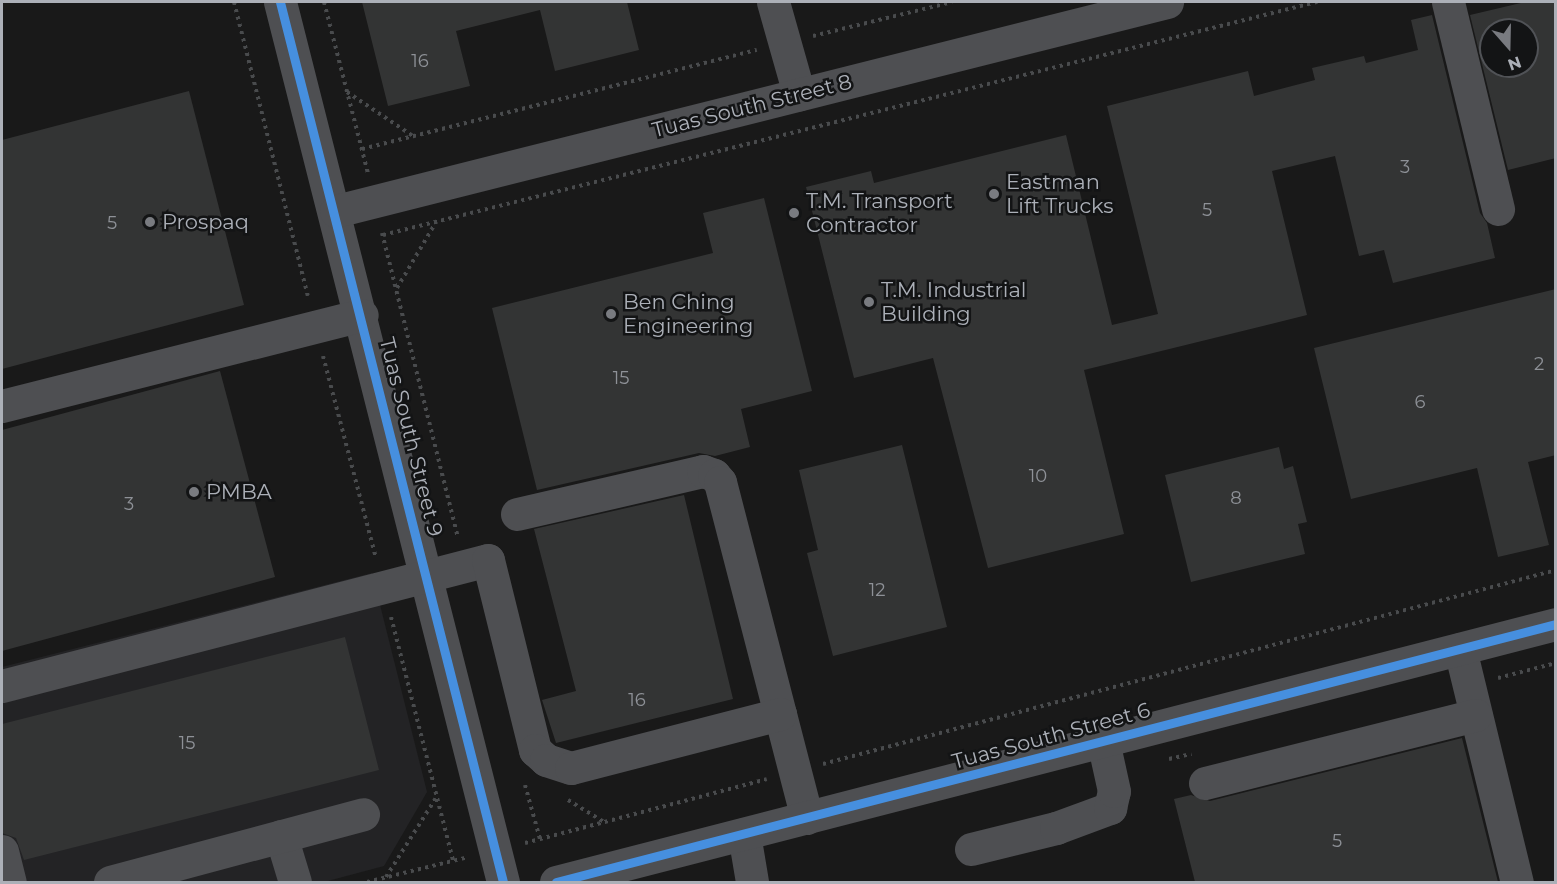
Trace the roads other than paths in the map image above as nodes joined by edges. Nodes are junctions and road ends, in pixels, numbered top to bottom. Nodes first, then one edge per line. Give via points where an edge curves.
1 (280, 2) edge
2 (773, 2) edge
3 (1167, 2) edge
4 (1448, 2) edge
5 (799, 94) junction
6 (1498, 209) dead end
7 (336, 211) junction
8 (362, 315) junction
9 (2, 406) edge
10 (517, 514) dead end
11 (427, 576) junction
12 (1556, 624) edge
13 (1460, 649) junction
14 (2, 686) edge
15 (780, 714) junction
16 (1476, 715) junction
17 (1103, 741) junction
18 (1204, 783) dead end
19 (363, 814) dead end
20 (807, 818) junction
21 (744, 834) junction
22 (281, 836) junction
23 (971, 849) dead end
24 (2, 850) edge
25 (10, 882) edge
26 (110, 882) edge
27 (296, 882) edge
28 (503, 882) edge
29 (556, 882) edge
30 (752, 882) edge
31 (1517, 882) edge

1 - 7 street, Tuas South Street 9
2 - 5 street
3 - 5 street, Tuas South Street 8
4 - 6 street
5 - 7 street, Tuas South Street 8
7 - 8 street, Tuas South Street 9
8 - 9 street
8 - 11 street, Tuas South Street 9
10 - 15 street via 703,471 714,475 720,482
11 - 14 street
11 - 15 street via 488,560 535,750 546,760 571,768
11 - 28 street, Tuas South Street 9
12 - 13 street, Tuas South Street 6
13 - 16 street
13 - 17 street, Tuas South Street 6
15 - 20 street
16 - 18 street
16 - 31 street
17 - 20 street, Tuas South Street 6
17 - 23 street via 1114,791 1110,808 1056,828
19 - 22 street
20 - 21 street, Tuas South Street 6
21 - 29 street, Tuas South Street 6
21 - 30 street
22 - 26 street
22 - 27 street
24 - 25 street

